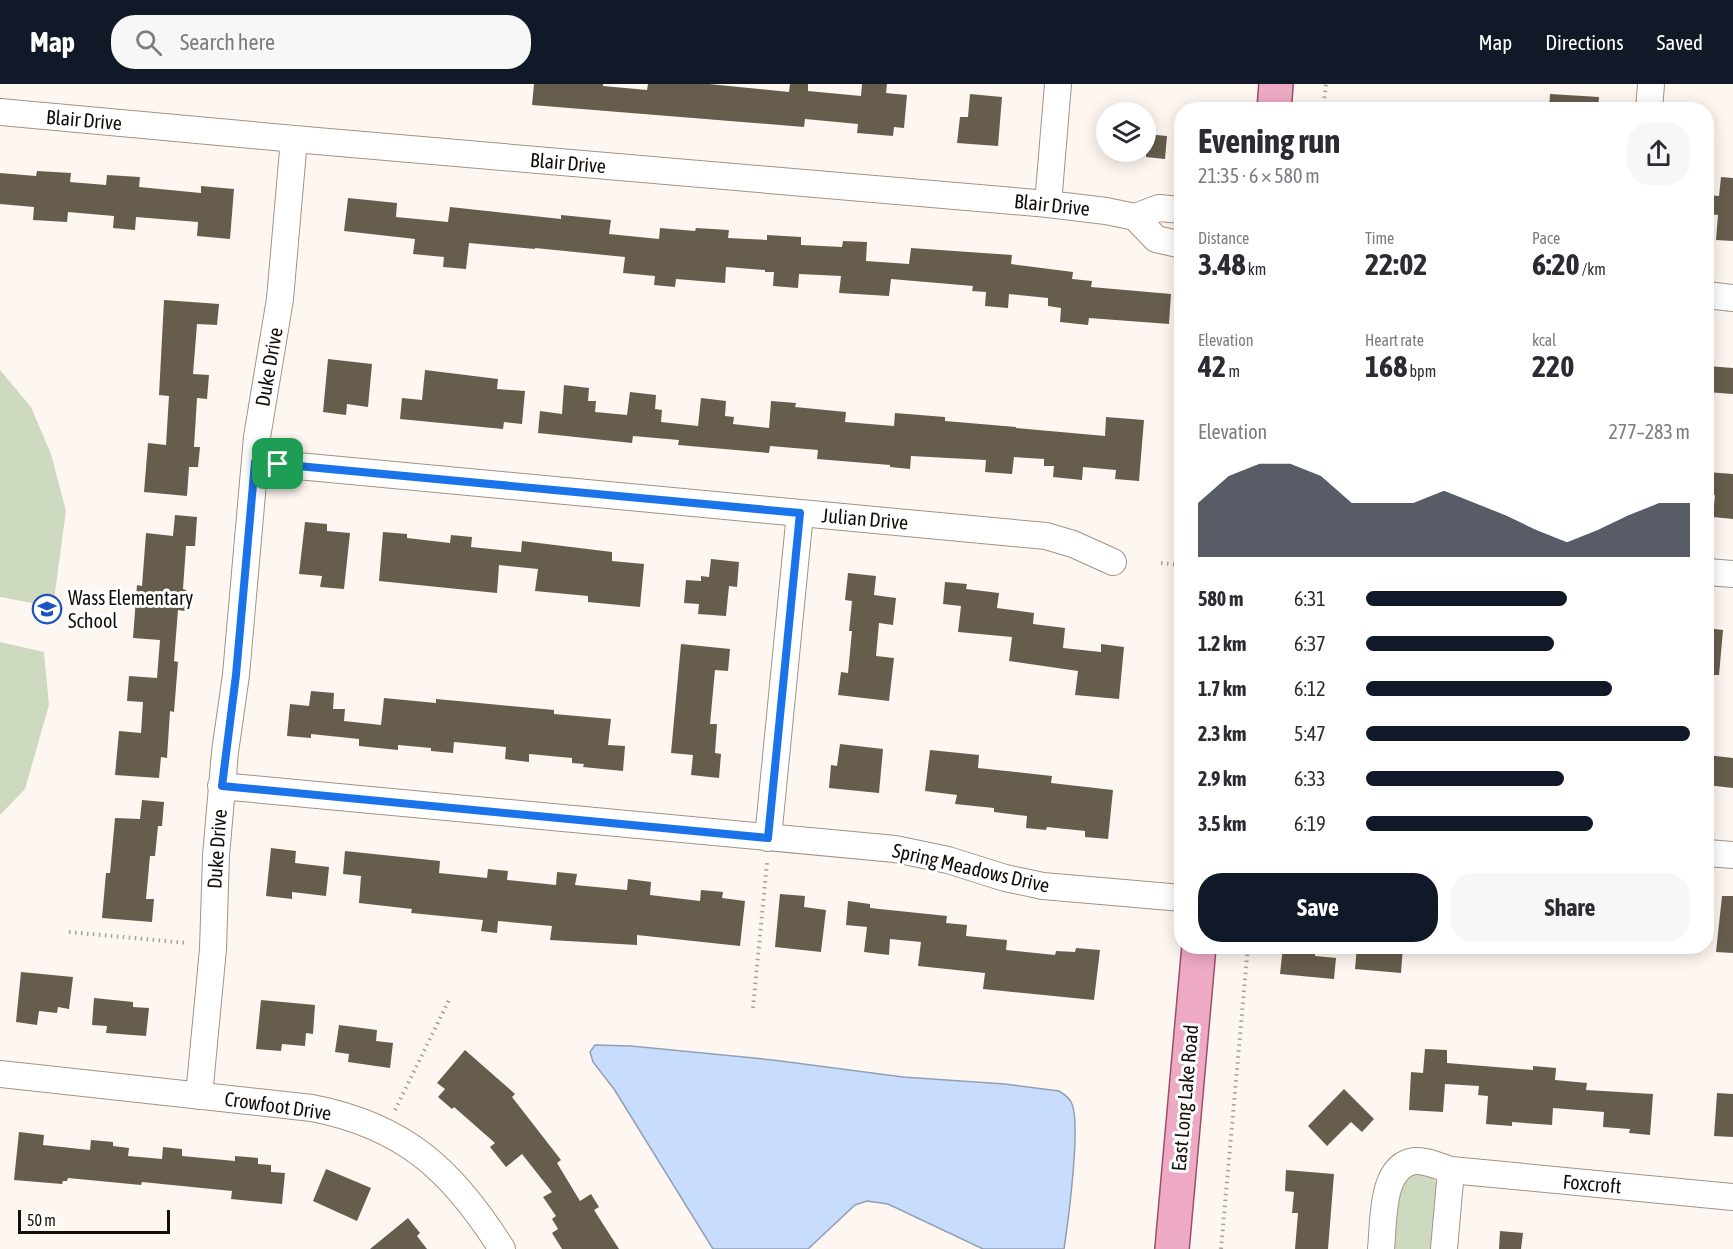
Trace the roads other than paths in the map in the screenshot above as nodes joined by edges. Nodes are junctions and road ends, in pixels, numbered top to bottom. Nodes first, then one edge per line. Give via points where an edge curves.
1 (1058, 84) edge
2 (1276, 84) edge
3 (1651, 84) edge
4 (1275, 102) edge
5 (1650, 102) edge
6 (0, 112) edge
7 (294, 139) junction
8 (1048, 204) junction
9 (1174, 209) edge
10 (1135, 217) junction
11 (1174, 243) edge
12 (1714, 296) edge
13 (1733, 298) edge
14 (255, 462) junction
15 (800, 513) junction
16 (1113, 562) dead end
17 (1714, 573) edge
18 (1733, 574) edge
19 (222, 786) junction
20 (768, 838) junction
21 (1714, 854) edge
22 (1733, 855) edge
23 (1174, 897) edge
24 (1198, 954) edge
25 (0, 1074) edge
26 (199, 1096) junction
27 (1451, 1170) junction
28 (1733, 1197) edge
29 (502, 1249) edge
30 (1172, 1249) edge
31 (1381, 1249) edge
32 (1443, 1249) edge

1 - 8 street
2 - 4 main road
3 - 5 street
6 - 7 street, Blair Drive
7 - 8 street, Blair Drive
7 - 14 street, Duke Drive via 280,299
8 - 10 street, Blair Drive
9 - 10 street, Blair Drive via 1159,208
10 - 11 street via 1155,239
12 - 13 street
14 - 15 street, Julian Drive
14 - 19 street, Duke Drive via 238,664
15 - 16 street, Julian Drive via 1046,536
15 - 20 street
17 - 18 street
19 - 20 street, Spring Meadows Drive
19 - 26 street, Duke Drive via 213,949
20 - 23 street, Spring Meadows Drive via 922,853 1043,886
21 - 22 street
24 - 30 main road, East Long Lake Road
25 - 26 street, Crowfoot Drive
26 - 29 street, Crowfoot Drive via 312,1108 358,1120 384,1132 443,1172 474,1206
27 - 28 street, Foxcroft
27 - 31 street, Foxcroft via 1416,1161 1396,1171 1387,1191
27 - 32 street

